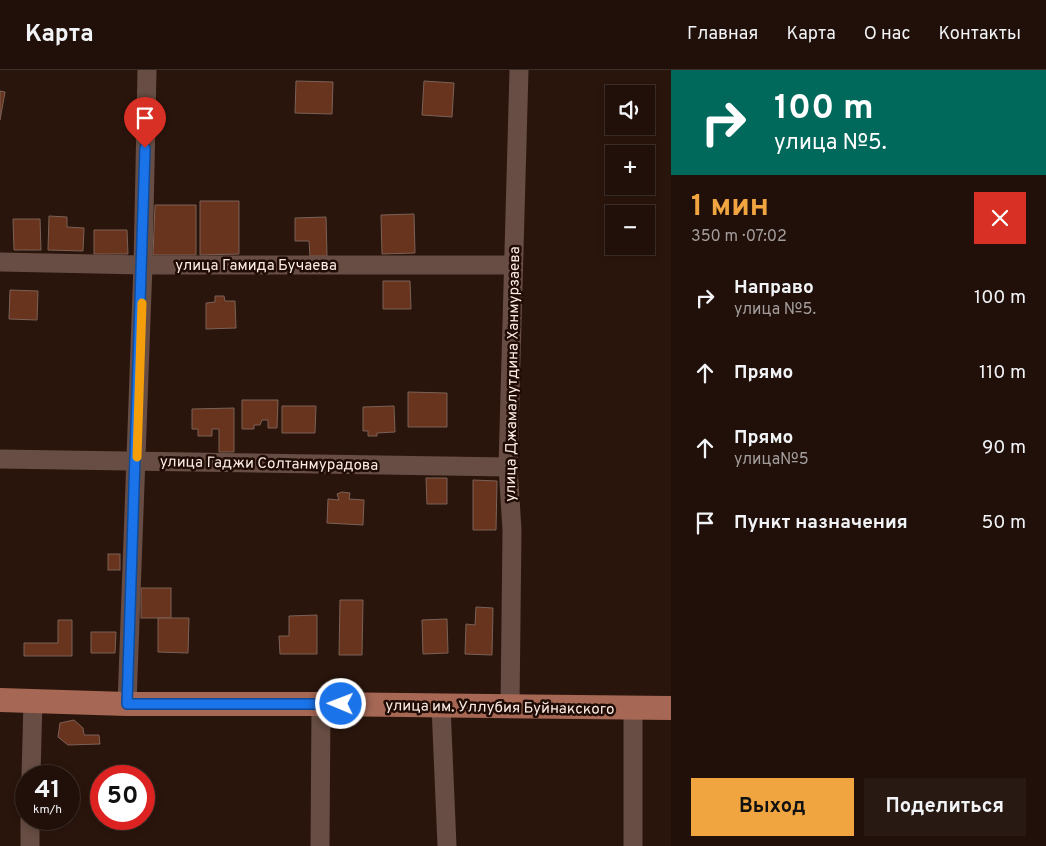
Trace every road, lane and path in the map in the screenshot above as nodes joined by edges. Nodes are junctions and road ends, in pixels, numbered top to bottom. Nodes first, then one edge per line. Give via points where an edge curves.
1 (147, 70) edge
2 (519, 70) edge
3 (0, 262) edge
4 (143, 264) junction
5 (513, 264) junction
6 (0, 459) edge
7 (137, 461) junction
8 (508, 467) junction
9 (0, 700) edge
10 (33, 701) junction
11 (127, 704) junction
12 (321, 704) junction
13 (441, 706) junction
14 (510, 707) junction
15 (633, 708) junction
16 (671, 708) edge
17 (31, 765) edge
18 (30, 830) edge
19 (30, 846) edge
20 (320, 846) edge
21 (447, 846) edge
22 (633, 846) edge

1 - 4 street
2 - 5 street, улица Джамалутдина Ханмурзаева
3 - 4 street, улица Гамида Бучаева
4 - 5 street, улица Гамида Бучаева
4 - 7 street
5 - 8 street, улица Джамалутдина Ханмурзаева
6 - 7 street, улица Гаджи Солтанмурадова
7 - 8 street, улица Гаджи Солтанмурадова
7 - 11 street
8 - 14 street, улица Джамалутдина Ханмурзаева via 512,530
9 - 10 main road, улица им. Уллубия Буйнакского
10 - 11 main road, улица им. Уллубия Буйнакского
10 - 17 street
11 - 12 main road, улица им. Уллубия Буйнакского
12 - 13 main road, улица им. Уллубия Буйнакского
12 - 20 street
13 - 14 main road, улица им. Уллубия Буйнакского
13 - 21 street
14 - 15 main road, улица им. Уллубия Буйнакского
15 - 16 main road, улица им. Уллубия Буйнакского
15 - 22 street
18 - 19 street

